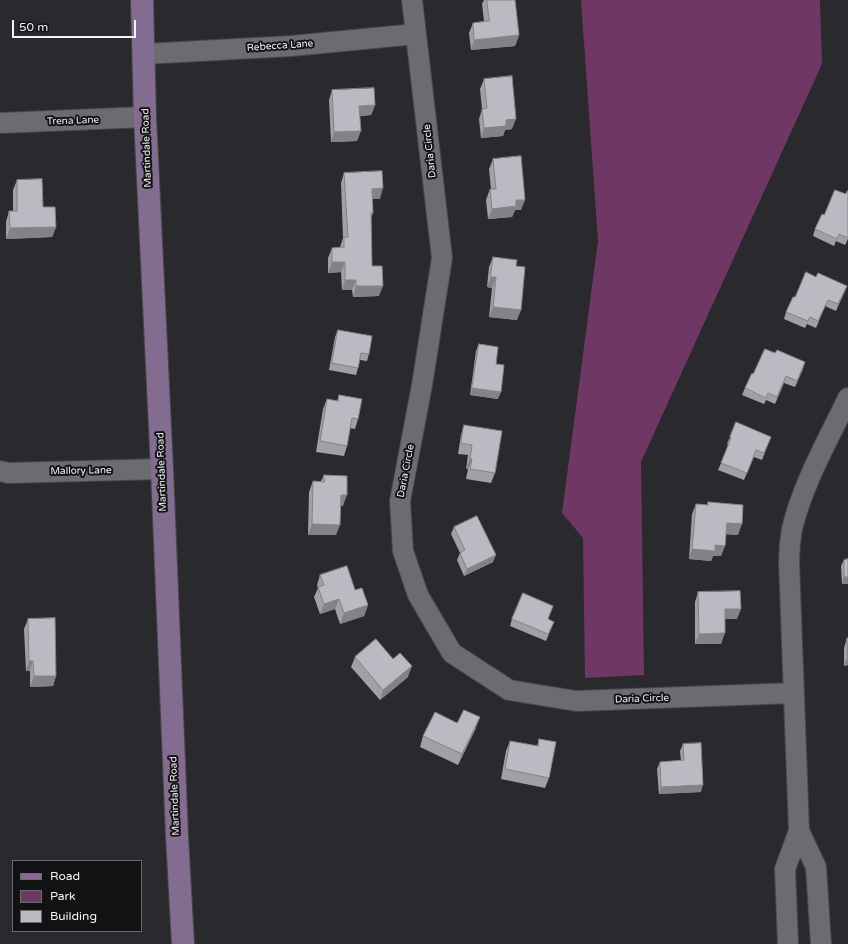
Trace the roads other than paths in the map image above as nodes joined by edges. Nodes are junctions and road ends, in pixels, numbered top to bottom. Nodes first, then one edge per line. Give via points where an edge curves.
1 (142, 0) edge
2 (412, 0) edge
3 (416, 34) junction
4 (144, 54) junction
5 (145, 117) junction
6 (0, 123) edge
7 (848, 398) edge
8 (162, 469) junction
9 (0, 471) edge
10 (794, 693) junction
11 (799, 831) junction
12 (183, 944) edge
13 (788, 944) edge
14 (821, 944) edge

1 - 4 street, Martindale Road
2 - 3 street, Daria Circle
3 - 4 street, Rebecca Lane via 291,46
3 - 10 street, Daria Circle via 442,258 400,501 403,551 418,595 452,653 509,690 576,701
4 - 5 street, Martindale Road
5 - 6 street, Trena Lane
5 - 8 street, Martindale Road
7 - 10 street via 800,502 792,529 789,562
8 - 9 street, Mallory Lane via 8,473
8 - 12 street, Martindale Road via 176,836
10 - 11 street
11 - 13 street via 785,869
11 - 14 street via 816,867

